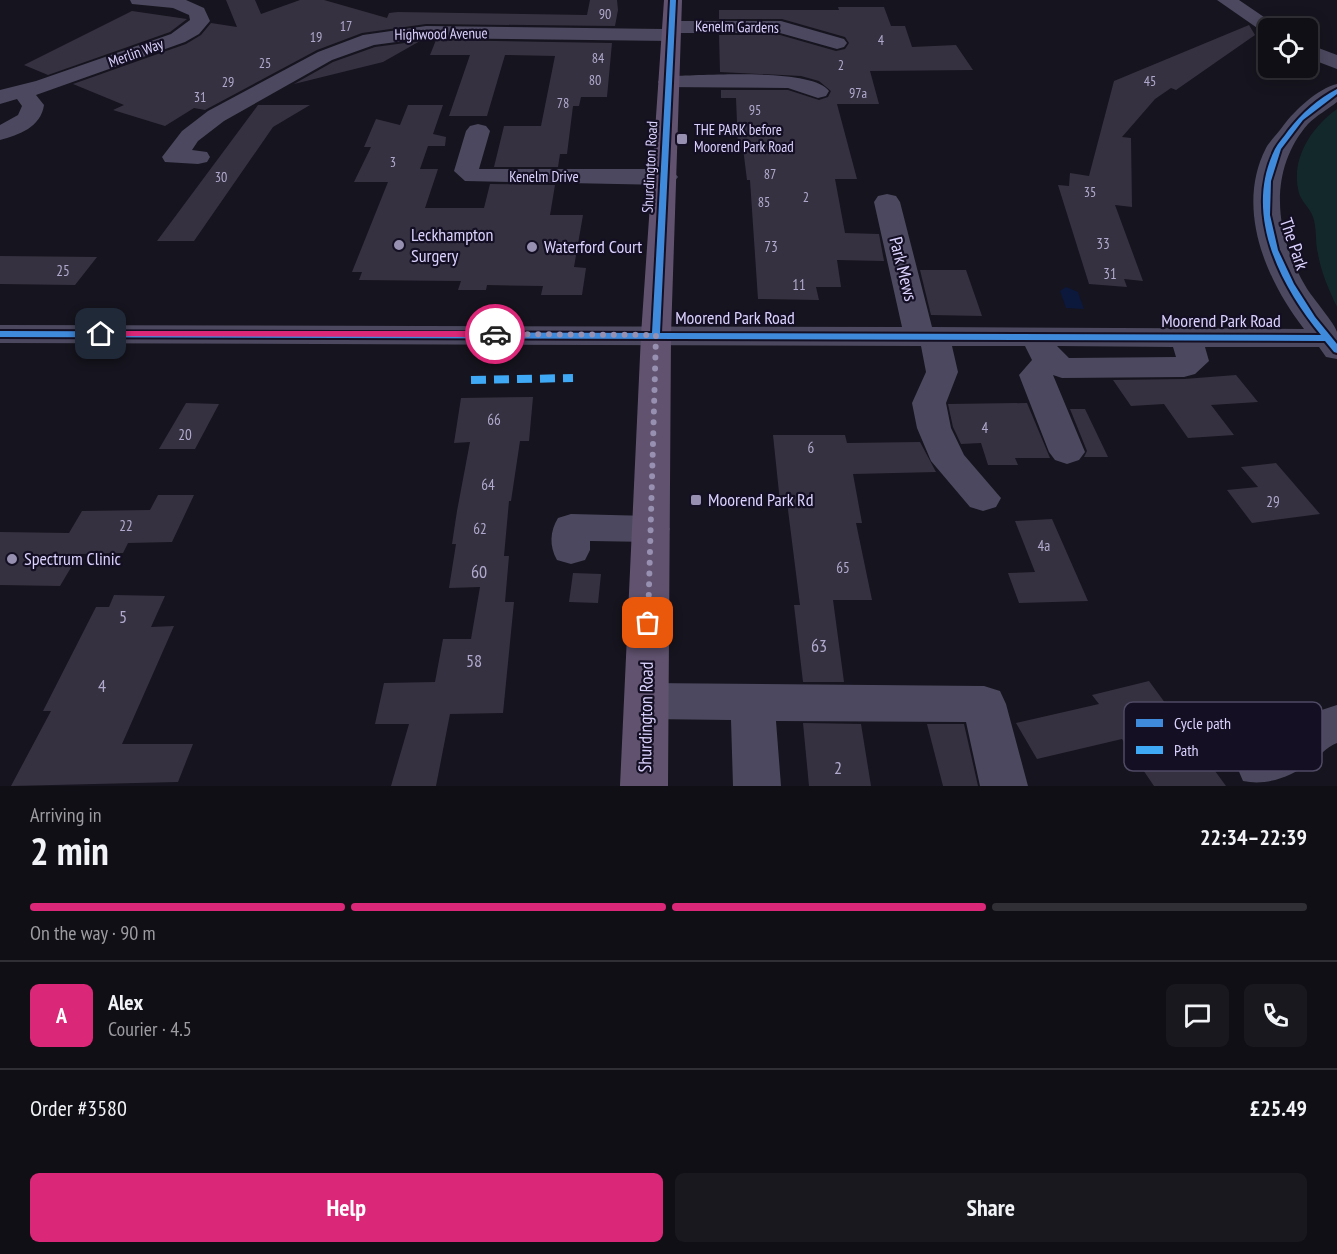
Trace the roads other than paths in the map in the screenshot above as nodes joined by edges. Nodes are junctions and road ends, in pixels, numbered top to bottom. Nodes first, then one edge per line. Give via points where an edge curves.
1 (139, 0) edge
2 (673, 0) edge
3 (1226, 0) edge
4 (1258, 20) edge
5 (672, 31) junction
6 (837, 43) dead end
7 (1318, 54) edge
8 (1337, 63) edge
9 (669, 82) junction
10 (1337, 91) edge
11 (22, 92) junction
12 (818, 92) dead end
13 (0, 97) edge
14 (478, 131) dead end
15 (0, 133) edge
16 (176, 156) dead end
17 (665, 177) junction
18 (886, 202) dead end
19 (0, 334) edge
20 (656, 335) junction
21 (927, 336) junction
22 (1331, 344) edge
23 (1044, 348) junction
24 (1067, 452) dead end
25 (983, 498) dead end
26 (571, 529) dead end
27 (651, 529) junction
28 (646, 701) junction
29 (752, 702) junction
30 (1337, 724) edge
31 (1322, 729) edge
32 (644, 786) edge
33 (757, 786) edge
34 (1004, 786) edge

1 - 11 street, Merlin Way via 185,6 197,12 200,21 178,38
2 - 5 main road, Shurdington Road
3 - 4 street
5 - 6 street, Kenelm Gardens via 781,27
5 - 9 main road, Shurdington Road
5 - 16 street, Highwood Avenue via 426,32 370,39 325,56 216,116 201,126
7 - 8 street
9 - 12 street via 798,82
9 - 17 main road, Shurdington Road
10 - 22 street, The Park via 1287,133 1269,167 1265,185 1274,248 1295,292
11 - 13 street, Merlin Way
11 - 15 street via 33,105 31,114 19,125
14 - 17 street, Kenelm Drive via 466,171 474,176
17 - 20 main road, Shurdington Road
18 - 21 street, Park Mews
19 - 20 street, Moorend Park Road
20 - 21 street, Moorend Park Road
20 - 27 main road, Shurdington Road
21 - 23 street, Moorend Park Road
21 - 25 street, Park Mews via 942,372 929,403 934,428 949,461
22 - 23 street, Moorend Park Road via 1186,337 1193,360 1184,367 1062,368
23 - 24 street via 1035,375
26 - 27 street
27 - 28 main road, Shurdington Road
28 - 29 street
28 - 32 main road, Shurdington Road
29 - 33 street
29 - 34 street via 984,704
30 - 31 street

